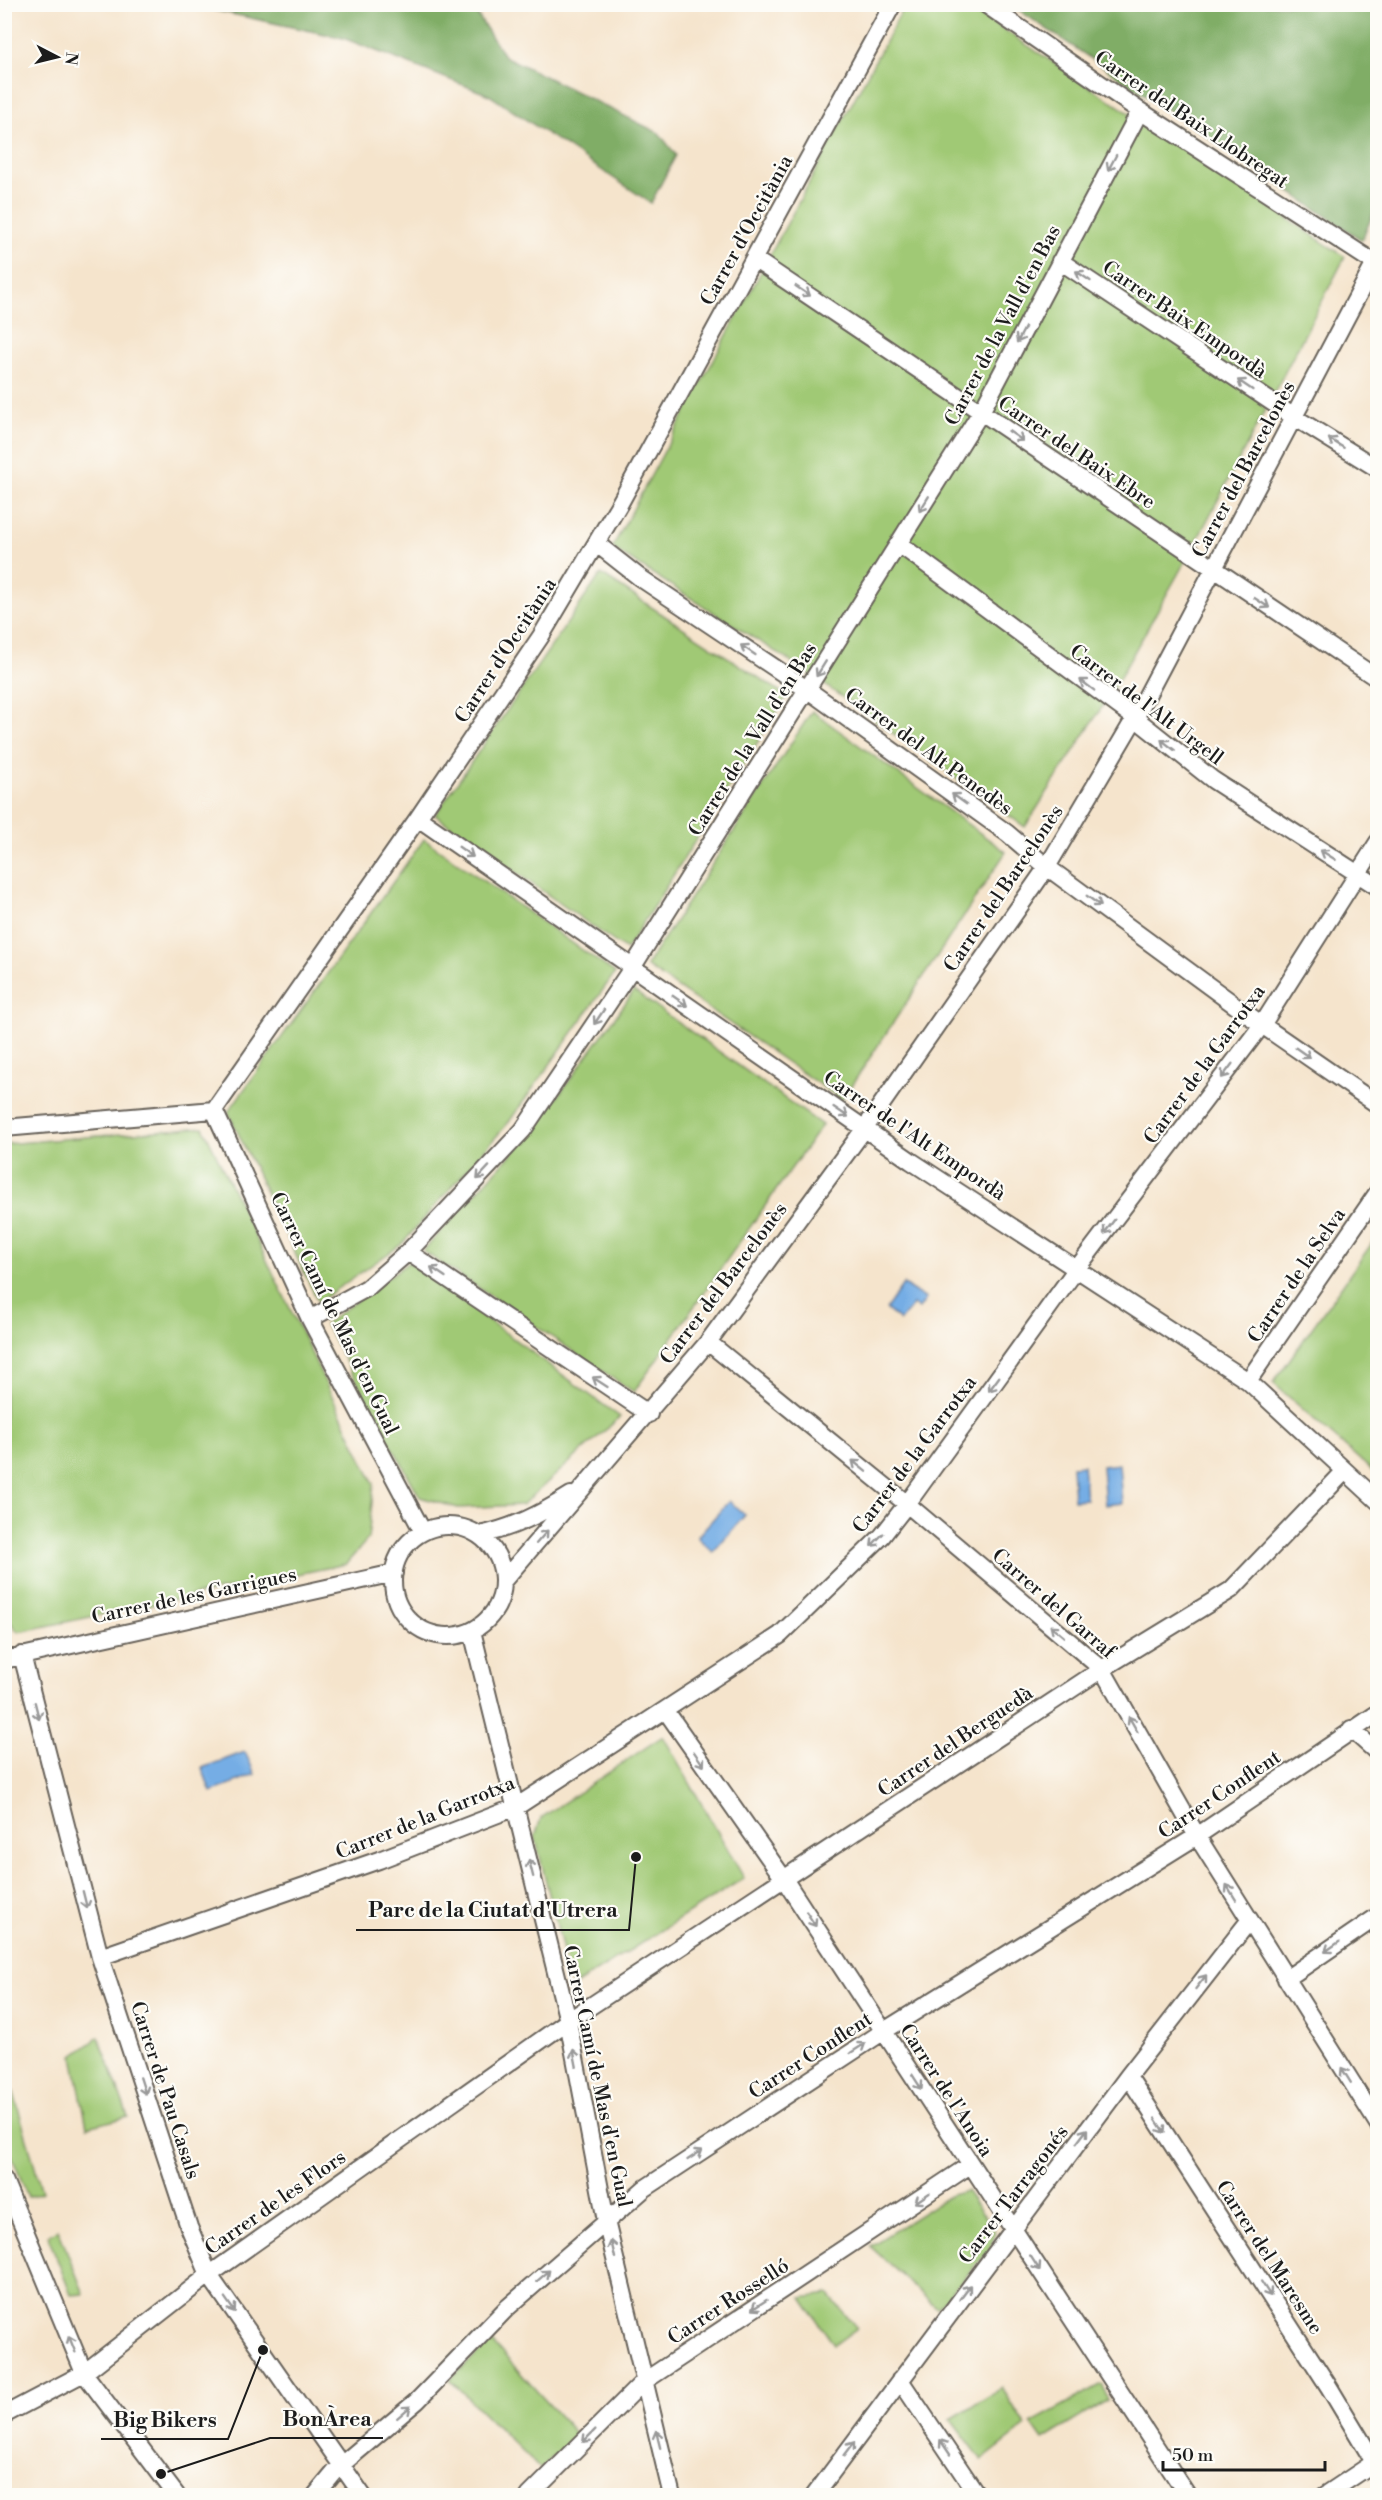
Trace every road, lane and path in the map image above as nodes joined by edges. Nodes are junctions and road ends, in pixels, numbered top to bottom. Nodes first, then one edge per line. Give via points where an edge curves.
1 (893, 4) edge
2 (985, 4) edge
3 (1140, 111) junction
4 (754, 259) junction
5 (1060, 261) junction
6 (1376, 264) edge
7 (981, 412) junction
8 (1294, 417) junction
9 (1377, 469) edge
10 (597, 544) junction
11 (899, 544) junction
12 (1214, 571) junction
13 (1377, 680) edge
14 (808, 690) junction
15 (1135, 718) junction
16 (418, 818) junction
17 (1377, 842) edge
18 (1047, 867) junction
19 (1356, 873) junction
20 (1377, 887) edge
21 (632, 968) junction
22 (1262, 1024) junction
23 (1377, 1105) edge
24 (214, 1110) junction
25 (4, 1128) edge
26 (865, 1128) junction
27 (1377, 1192) edge
28 (408, 1252) junction
29 (1078, 1267) junction
30 (310, 1319) junction
31 (708, 1342) junction
32 (1248, 1381) junction
33 (649, 1414) junction
34 (1344, 1472) junction
35 (586, 1484) junction
36 (1377, 1501) edge
37 (907, 1504) junction
38 (423, 1532) junction
39 (478, 1535) junction
40 (394, 1573) junction
41 (503, 1581) junction
42 (472, 1631) junction
43 (22, 1654) junction
44 (4, 1660) edge
45 (1102, 1669) junction
46 (666, 1711) junction
47 (1377, 1713) edge
48 (1351, 1729) junction
49 (1377, 1753) edge
50 (516, 1807) junction
51 (1197, 1836) junction
52 (784, 1879) junction
53 (1377, 1916) edge
54 (1249, 1921) junction
55 (100, 1957) junction
56 (1286, 1979) junction
57 (568, 2021) junction
58 (884, 2031) junction
59 (1128, 2076) junction
60 (1377, 2122) edge
61 (970, 2165) junction
62 (4, 2180) edge
63 (606, 2221) junction
64 (1013, 2229) junction
65 (209, 2275) junction
66 (84, 2373) junction
67 (900, 2380) junction
68 (643, 2382) junction
69 (4, 2415) edge
70 (1376, 2461) edge
71 (340, 2466) junction
72 (177, 2496) edge
73 (315, 2496) edge
74 (363, 2496) edge
75 (529, 2496) edge
76 (672, 2496) edge
77 (814, 2496) edge
78 (978, 2496) edge
79 (1188, 2496) edge
80 (1324, 2496) edge

1 - 4 street, Carrer d'Occitània
2 - 3 street, Carrer del Baix Llobregat
3 -> 5 street, Carrer de la Vall d'en Bas
3 - 6 street, Carrer del Baix Llobregat
4 -> 7 street, Carrer del Baix Ebre
4 - 10 street, Carrer d'Occitània
5 -> 7 street, Carrer de la Vall d'en Bas
8 -> 5 street, Carrer Baix Empordà
6 - 8 street, Carrer del Barcelonès
7 -> 11 street, Carrer de la Vall d'en Bas
7 -> 12 street, Carrer del Baix Ebre
9 -> 8 street, Carrer Baix Empordà
8 - 12 street, Carrer del Barcelonès
14 -> 10 street, Carrer del Alt Penedès via 639,577
10 - 16 street, Carrer d'Occitània via 541,636
11 -> 14 street, Carrer de la Vall d'en Bas
15 -> 11 street, Carrer de l'Alt Urgell
12 -> 13 street, Carrer del Baix Ebre
12 - 15 street, Carrer del Barcelonès
18 -> 14 street, Carrer del Alt Penedès
14 - 21 street, Carrer de la Vall d'en Bas
15 - 18 street, Carrer del Barcelonès
19 -> 15 street, Carrer de l'Alt Urgell via 1213,780
16 -> 21 street, Carrer de l'Alt Empordà
16 - 24 street, Carrer d'Occitània
17 - 19 street, Carrer de la Garrotxa
18 -> 22 street, Carrer del Alt Penedès
18 - 26 street, Carrer del Barcelonès
19 - 20 street, Carrer de l'Alt Urgell
19 - 22 street, Carrer de la Garrotxa
21 -> 26 street, Carrer de l'Alt Empordà
21 -> 28 street, Carrer de la Vall d'en Bas via 524,1130
22 -> 23 street, Carrer del Alt Penedès
22 -> 29 street, Carrer de la Garrotxa
24 - 25 street
24 - 30 street, Carrer Camí de Mas d'en Gual
26 - 29 street, Carrer de l'Alt Empordà
26 - 31 street, Carrer del Barcelonès
27 - 32 street, Carrer de la Selva
28 - 30 street, Carrer de la Vall d'en Bas via 367,1288
33 -> 28 street
29 - 32 street, Carrer de l'Alt Empordà
29 -> 37 street, Carrer de la Garrotxa
30 - 38 street, Carrer Camí de Mas d'en Gual
31 - 33 street, Carrer del Barcelonès
37 -> 31 street, Carrer del Garraf
32 - 34 street, Carrer de l'Alt Empordà
33 - 35 street, Carrer del Barcelonès
34 - 36 street, Carrer de l'Alt Empordà
34 - 45 street, Carrer del Berguedà via 1231,1590
35 - 39 street, Carrer del Barcelonès via 541,1514 504,1530
41 -> 35 street, Carrer del Barcelonès
45 -> 37 street, Carrer del Garraf
37 -> 46 street, Carrer de la Garrotxa via 882,1536 780,1635
38 - 39 street via 451,1526
38 - 40 street via 403,1549
39 - 41 street via 497,1555
40 - 42 street via 395,1593 402,1611 416,1625 433,1634 453,1636
40 - 43 street, Carrer de les Garrigues
41 - 42 street via 495,1611
42 - 50 street, Carrer Camí de Mas d'en Gual
43 - 44 street, Carrer de les Garrigues
43 -> 55 street, Carrer de Pau Casals
51 -> 45 street, Carrer del Garraf
45 - 52 street, Carrer del Berguedà
46 - 50 street, Carrer de la Garrotxa
46 -> 52 street, Carrer de l'Anoia
47 - 48 street, Carrer Conflent
48 - 49 street
48 - 51 street, Carrer Conflent
50 - 55 street, Carrer de la Garrotxa via 379,1860
57 -> 50 street, Carrer Camí de Mas d'en Gual
54 -> 51 street, Carrer del Garraf
51 - 58 street, Carrer Conflent
52 - 57 street, Carrer del Berguedà
52 -> 58 street, Carrer de l'Anoia
53 -> 56 street
54 - 56 street, Carrer del Garraf
59 -> 54 street, Carrer Tarragonés
55 -> 65 street, Carrer de Pau Casals via 189,2227
60 -> 56 street, Carrer del Garraf
63 -> 57 street, Carrer Camí de Mas d'en Gual
57 - 65 street, Carrer de les Flors
58 -> 61 street, Carrer de l'Anoia
63 -> 58 street, Carrer Conflent via 644,2189
64 -> 59 street, Carrer Tarragonés
59 -> 70 street, Carrer del Maresme
61 - 64 street, Carrer de l'Anoia
61 -> 68 street, Carrer Rosselló
66 -> 62 street
68 -> 63 street, Carrer Camí de Mas d'en Gual
71 -> 63 street, Carrer Conflent via 417,2401 507,2308
67 -> 64 street, Carrer Tarragonés
64 -> 79 street, Carrer de l'Anoia
65 - 66 street, Carrer de les Flors
65 -> 71 street, Carrer de Pau Casals
66 - 69 street, Carrer de les Flors
66 - 72 street
77 -> 67 street, Carrer Tarragonés
78 -> 67 street
68 -> 75 street, Carrer Rosselló
76 -> 68 street, Carrer Camí de Mas d'en Gual
70 - 80 street
71 - 73 street, Carrer Conflent
71 - 74 street, Carrer de Pau Casals

